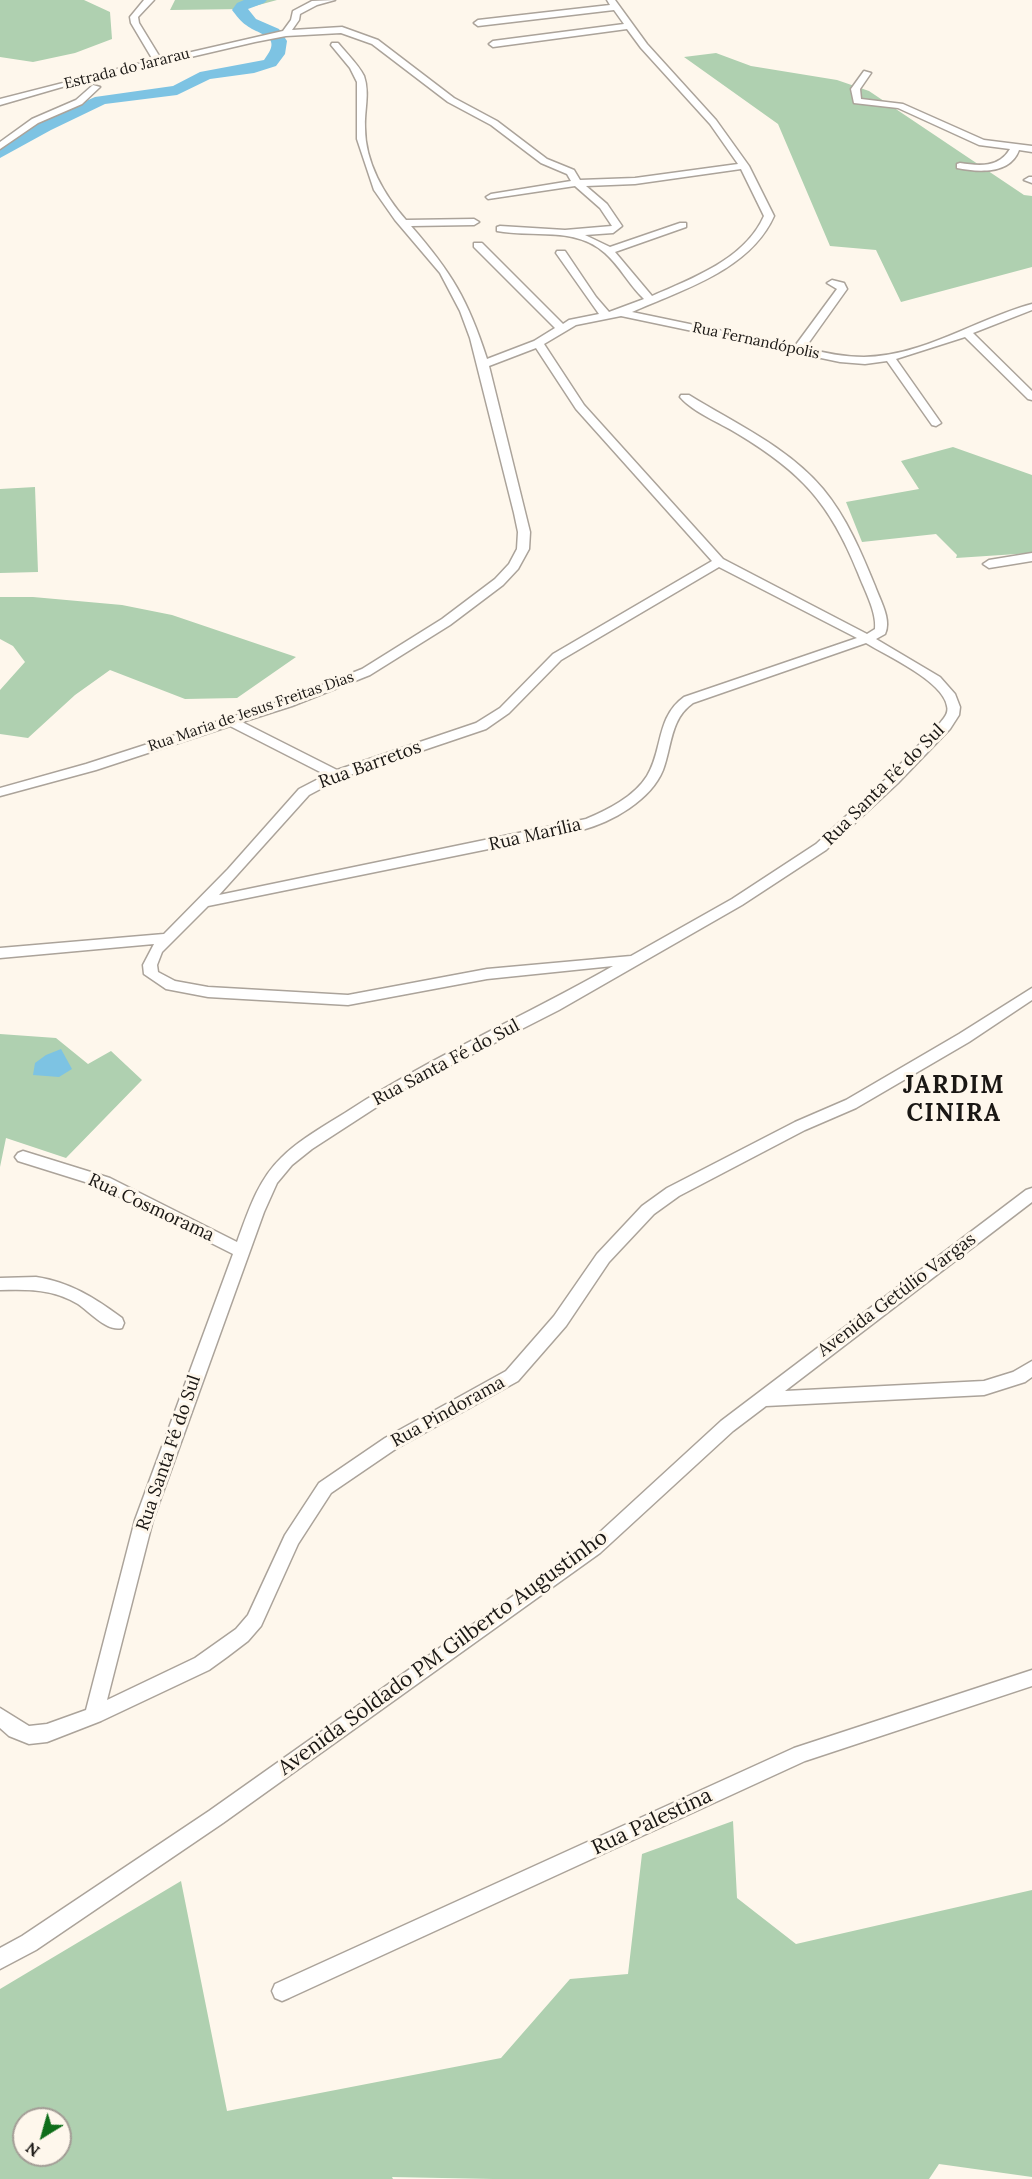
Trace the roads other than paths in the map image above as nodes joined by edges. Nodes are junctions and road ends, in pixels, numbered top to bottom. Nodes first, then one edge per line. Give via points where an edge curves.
1 (150, 0) edge
2 (331, 0) edge
3 (614, 4) edge
4 (478, 23) dead end
5 (629, 26) junction
6 (282, 34) junction
7 (493, 44) dead end
8 (335, 45) dead end
9 (159, 61) junction
10 (111, 72) junction
11 (867, 73) dead end
12 (60, 85) junction
13 (96, 87) junction
14 (0, 102) edge
15 (0, 146) edge
16 (1015, 147) junction
17 (1032, 149) edge
18 (744, 166) junction
19 (960, 166) dead end
20 (578, 183) junction
21 (491, 197) dead end
22 (474, 222) dead end
23 (405, 223) junction
24 (683, 225) dead end
25 (500, 229) dead end
26 (564, 233) junction
27 (478, 245) dead end
28 (609, 251) junction
29 (561, 253) dead end
30 (832, 283) dead end
31 (651, 300) junction
32 (1032, 307) edge
33 (621, 313) junction
34 (606, 315) junction
35 (561, 328) junction
36 (966, 332) junction
37 (538, 344) junction
38 (798, 350) junction
39 (890, 358) junction
40 (482, 365) junction
41 (685, 397) dead end
42 (1032, 397) edge
43 (936, 423) dead end
44 (1032, 557) edge
45 (719, 562) junction
46 (989, 564) dead end
47 (867, 639) junction
48 (230, 721) junction
49 (336, 775) junction
50 (0, 792) edge
51 (203, 902) junction
52 (167, 938) junction
53 (0, 953) edge
54 (633, 959) junction
55 (1032, 993) edge
56 (23, 1157) dead end
57 (1032, 1194) edge
58 (243, 1252) junction
59 (0, 1284) edge
60 (116, 1323) dead end
61 (1032, 1368) edge
62 (764, 1399) junction
63 (1032, 1678) edge
64 (94, 1715) junction
65 (0, 1716) edge
66 (0, 1959) edge
67 (282, 1991) dead end

1 - 9 street via 134,17
2 - 6 street via 296,13 295,20
3 - 4 street
3 - 5 street
5 - 7 street
5 - 18 street via 712,122
6 - 9 street, Estrada do Jararau
6 - 20 street, Estrada do Jararau via 342,30 375,42 451,100 494,123 544,161 571,172
8 - 23 street, Rua Maria de Jesus Freitas Dias via 361,81 360,129 373,178
9 - 10 street, Estrada do Jararau
10 - 12 street, Estrada do Jararau
10 - 13 street
11 - 16 street via 855,89 857,101 900,106 982,143
12 - 13 street
12 - 14 street, Estrada do Jararau
13 - 15 street via 79,102 35,122
16 - 17 street
16 - 19 street via 1014,153 993,169
18 - 20 street via 635,181
18 - 31 street via 769,216 760,236 735,258
20 - 21 street
20 - 26 street, Estrada do Jararau via 604,206 617,226 613,230
22 - 23 street
23 - 40 street, Rua Maria de Jesus Freitas Dias via 453,285
24 - 28 street
25 - 26 street
26 - 28 street via 597,241
27 - 35 street
28 - 31 street
29 - 34 street
30 - 38 street via 842,289
31 - 33 street
32 - 36 street, Rua Fernandópolis
33 - 34 street, Rua Fernandópolis
33 - 38 street, Rua Fernandópolis
34 - 35 street, Rua Fernandópolis
35 - 37 street, Rua Fernandópolis
36 - 39 street, Rua Fernandópolis
36 - 42 street
37 - 40 street, Rua Fernandópolis
37 - 45 street via 580,407
38 - 39 street, Rua Fernandópolis via 859,362
39 - 43 street
40 - 48 street, Rua Maria de Jesus Freitas Dias via 524,532 523,549 514,566 466,608 366,672
41 - 47 street via 765,447 819,490 851,545 882,622 881,631
44 - 46 street
45 - 47 street, Rua Santa Fé do Sul
45 - 49 street, Rua Barretos via 557,657 498,717
47 - 51 street, Rua Marília via 693,697 675,712 657,766 644,788 602,818 582,826
47 - 54 street, Rua Santa Fé do Sul via 936,680 949,694 954,707 945,726 821,847 737,902
48 - 49 street
48 - 50 street, Rua Maria de Jesus Freitas Dias
49 - 51 street, Rua Barretos via 304,792
51 - 52 street, Rua Barretos
52 - 53 street
52 - 54 street, Rua Barretos via 150,965 159,980 208,992 296,998 348,1000 487,974
54 - 58 street, Rua Santa Fé do Sul via 554,1006 401,1083 307,1145 271,1180
55 - 64 street, Rua Pindorama via 851,1104 673,1192 648,1210 603,1258 560,1321 512,1376 391,1443 325,1488 291,1540 255,1620 242,1635 202,1664
56 - 58 street, Rua Cosmorama via 104,1182
57 - 62 street, Avenida Getúlio Vargas
58 - 64 street, Rua Santa Fé do Sul via 144,1520
59 - 60 street via 55,1284 74,1292
61 - 62 street via 1019,1377 984,1388
62 - 66 street, Avenida Soldado PM Gilberto Augustinho via 727,1426 594,1548 216,1817
63 - 67 street, Rua Palestina via 801,1754
64 - 65 street, Rua Pindorama via 29,1735

